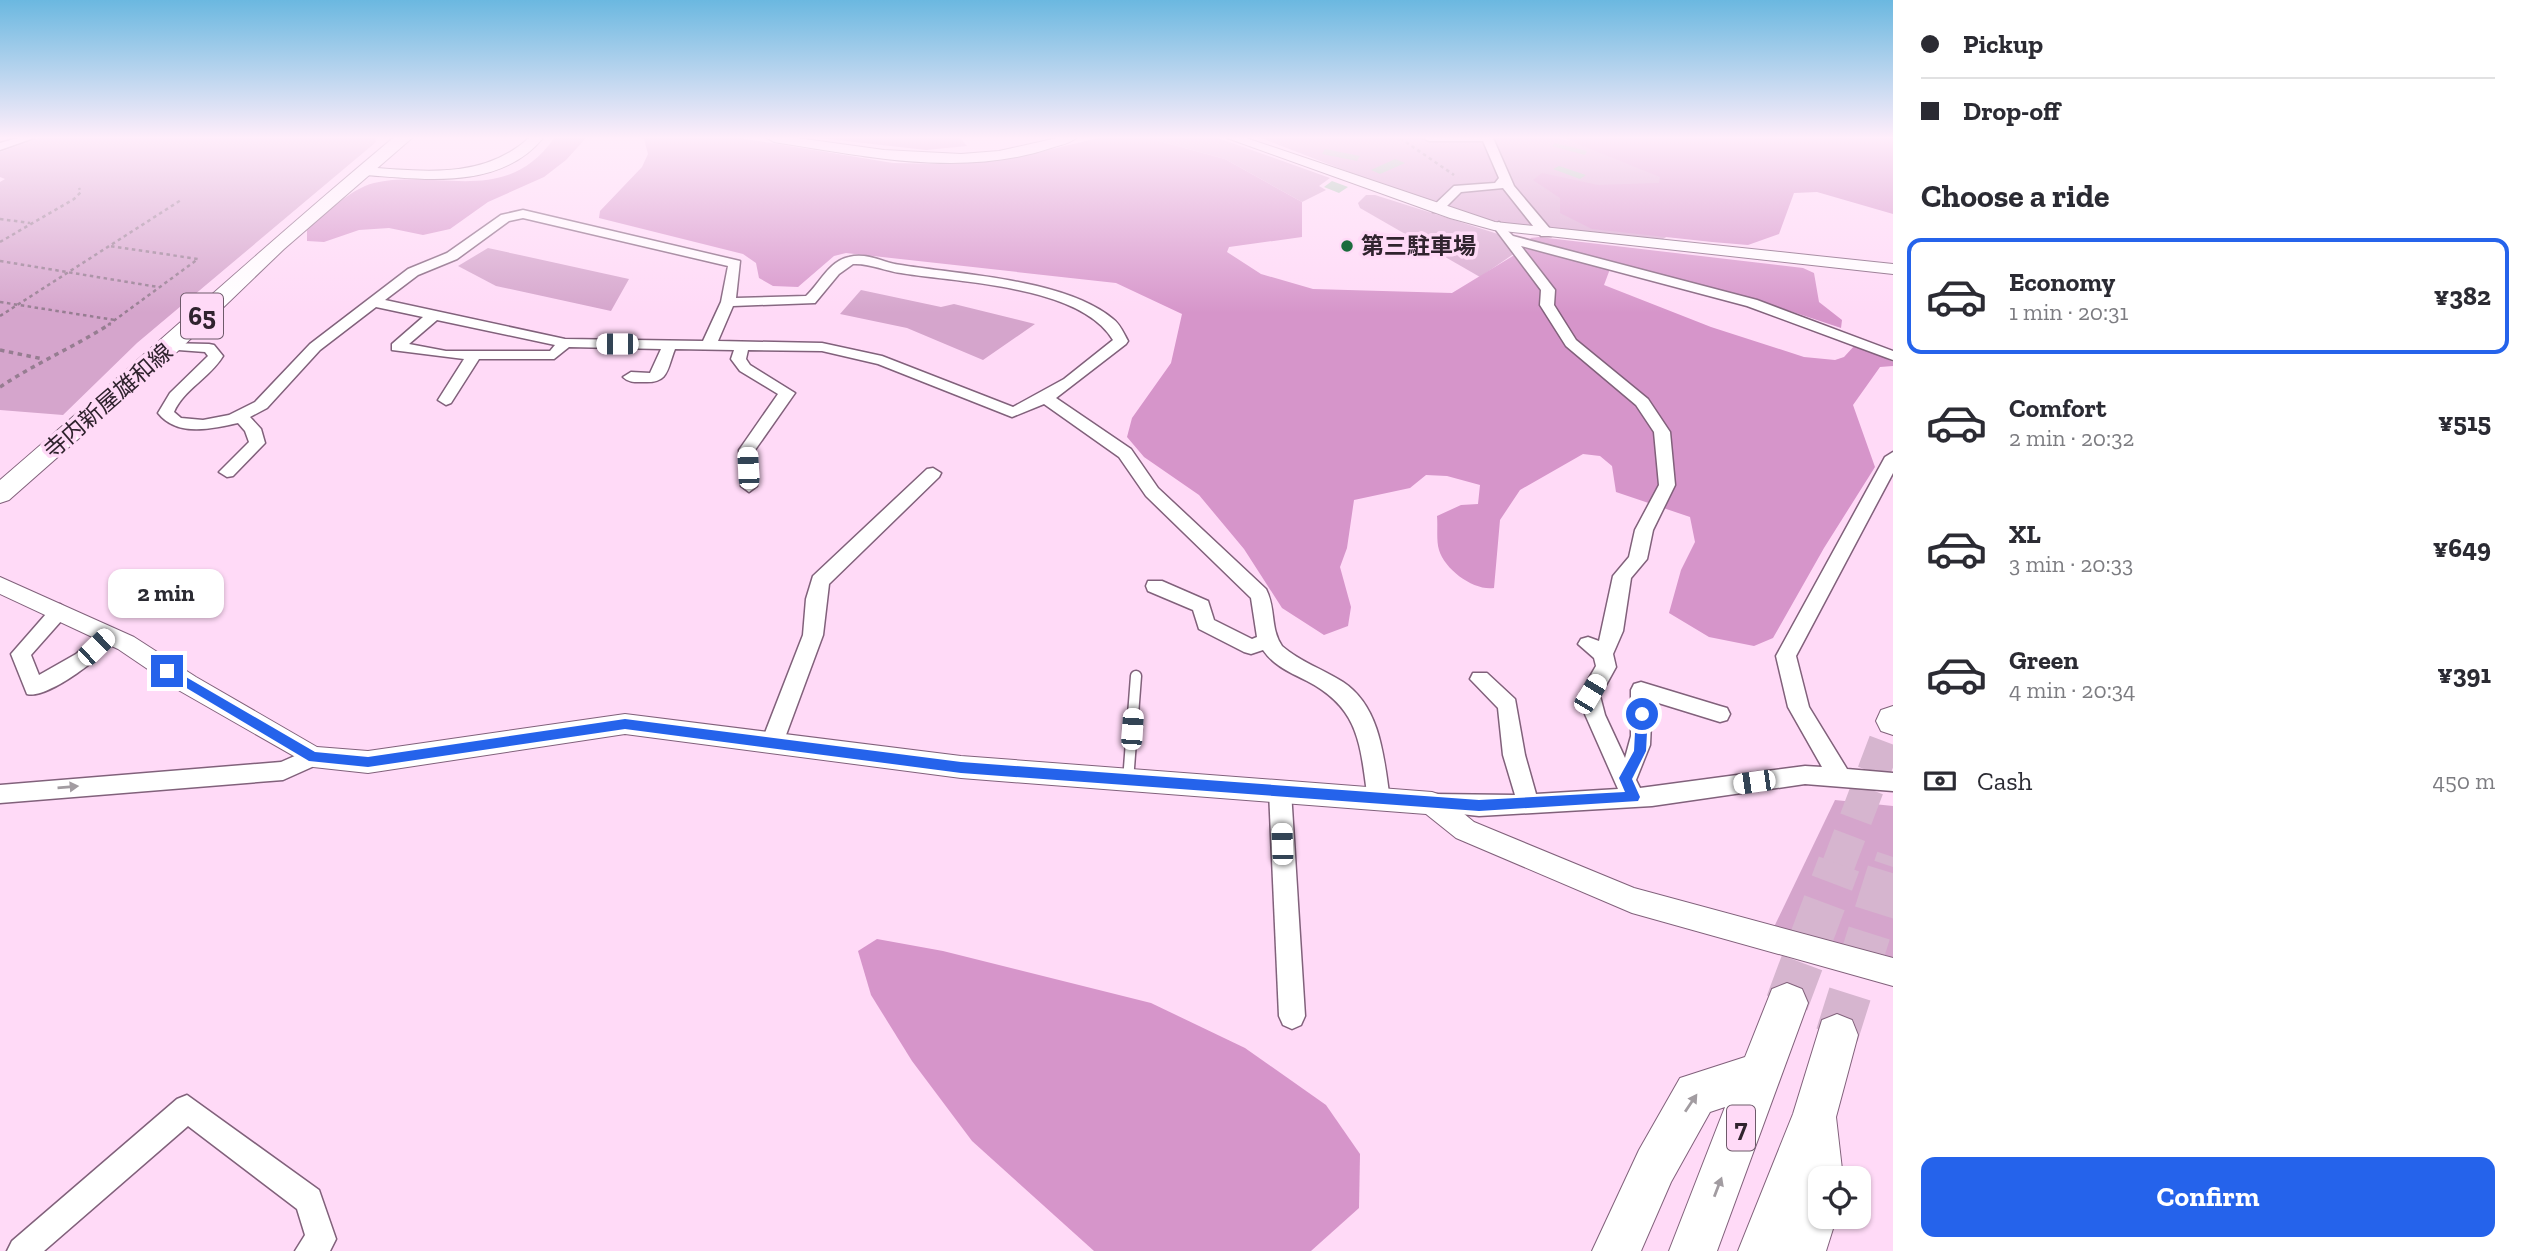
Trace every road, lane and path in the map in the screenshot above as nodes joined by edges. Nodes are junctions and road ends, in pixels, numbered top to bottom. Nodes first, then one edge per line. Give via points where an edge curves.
1 (77, 196) edge
2 (334, 196) edge
3 (1401, 196) edge
4 (1449, 196) edge
5 (1479, 196) edge
6 (1488, 196) edge
7 (1516, 196) edge
8 (181, 201) dead end
9 (1525, 205) junction
10 (1437, 209) junction
11 (1455, 215) junction
12 (0, 219) edge
13 (31, 224) junction
14 (1504, 233) junction
15 (1546, 233) junction
16 (0, 242) edge
17 (110, 246) junction
18 (0, 261) edge
19 (1893, 269) edge
20 (68, 273) junction
21 (160, 287) junction
22 (0, 302) edge
23 (372, 302) junction
24 (728, 302) junction
25 (18, 305) junction
26 (435, 315) junction
27 (0, 316) edge
28 (116, 320) junction
29 (565, 343) junction
30 (670, 344) junction
31 (709, 344) junction
32 (743, 345) junction
33 (170, 346) junction
34 (0, 351) edge
35 (474, 355) junction
36 (1893, 356) edge
37 (43, 359) junction
38 (631, 377) dead end
39 (0, 387) edge
40 (1045, 398) junction
41 (446, 400) dead end
42 (240, 416) junction
43 (1893, 457) edge
44 (227, 471) dead end
45 (933, 473) dead end
46 (749, 486) dead end
47 (0, 494) edge
48 (0, 585) edge
49 (1155, 586) dead end
50 (60, 611) junction
51 (109, 635) junction
52 (1267, 641) junction
53 (1136, 676) dead end
54 (1480, 679) dead end
55 (1720, 714) dead end
56 (772, 743) junction
57 (313, 757) junction
58 (1841, 778) junction
59 (1128, 782) junction
60 (1893, 782) edge
61 (1629, 788) junction
62 (1280, 792) junction
63 (0, 794) edge
64 (1380, 800) junction
65 (1432, 803) junction
66 (1528, 803) junction
67 (1893, 972) edge
68 (1787, 1003) tunnel mouth
69 (1292, 1016) dead end
70 (1836, 1035) tunnel mouth
71 (1762, 1074) junction
72 (1815, 1114) junction
73 (1819, 1166) edge
74 (1809, 1229) edge
75 (22, 1251) edge
76 (310, 1251) edge
77 (1616, 1251) edge
78 (1693, 1251) edge
79 (1762, 1251) edge
80 (1802, 1251) edge

1 - 13 path
2 - 33 main road, 寺内新屋雄和線 / 65
3 - 10 street
4 - 10 street
5 - 11 street via 1460,204
6 - 9 street
7 - 9 street
8 - 17 path
9 - 15 street
10 - 11 street
11 - 14 street
12 - 13 path
13 - 16 path
14 - 15 street
14 - 36 street via 1782,310
14 - 61 street via 1548,290 1547,305 1571,343 1642,402 1662,432 1667,485 1644,530 1638,559 1622,576 1613,631 1595,649 1606,667 1590,694 1589,706
15 - 19 street
17 - 20 path
17 - 21 path via 198,259
18 - 20 path
20 - 21 path
20 - 25 path
21 - 28 path
22 - 25 path
23 - 24 street via 413,272 452,256 505,218 523,214 735,264
23 - 26 street
23 - 42 street via 315,347 261,405
24 - 31 street
24 - 40 street via 810,300 841,264 859,259 1065,298 1109,325 1121,341
25 - 27 path
25 - 28 path
26 - 29 street
26 - 35 street via 397,347
28 - 37 path via 66,352
29 - 30 street
29 - 35 street via 554,355
30 - 31 street
30 - 38 street via 656,377
31 - 32 street
32 - 40 street via 822,347 882,360 1012,412 1027,410
32 - 46 street via 738,359 745,368 787,393 747,450
33 - 42 street via 209,348 216,356 211,367 169,401 166,413 177,422 203,425
33 - 47 main road, 寺内新屋雄和線 / 65
34 - 37 path
35 - 41 street
37 - 39 path
40 - 52 street via 1125,453 1152,492 1259,594 1264,602
42 - 44 street via 253,429 257,443
43 - 58 street via 1786,656 1788,683 1798,711
45 - 56 street via 820,581 813,635
48 - 50 street
49 - 52 street via 1200,606 1206,624 1251,647
50 - 51 street
50 - 51 street via 21,654 34,688 83,659
51 - 57 street
52 - 64 street via 1354,703 1365,725
53 - 59 lane
54 - 66 street via 1508,705 1514,755
55 - 61 street via 1641,690 1642,744
56 - 57 street via 625,724 381,760
56 - 59 street
63 -> 57 street via 283,771
58 - 60 street
58 - 61 street via 1805,775
59 - 62 street
61 - 66 street
62 - 64 street
62 - 69 street
64 - 65 street
65 - 66 street
65 - 67 street via 1465,830 1632,900
68 - 71 highway, 7
70 - 72 highway
77 -> 71 highway via 1655,1166 1696,1094
78 -> 71 highway, 7
72 - 73 highway
72 - 79 highway
74 - 80 highway
75 - 76 street via 187,1109 309,1200 321,1239

